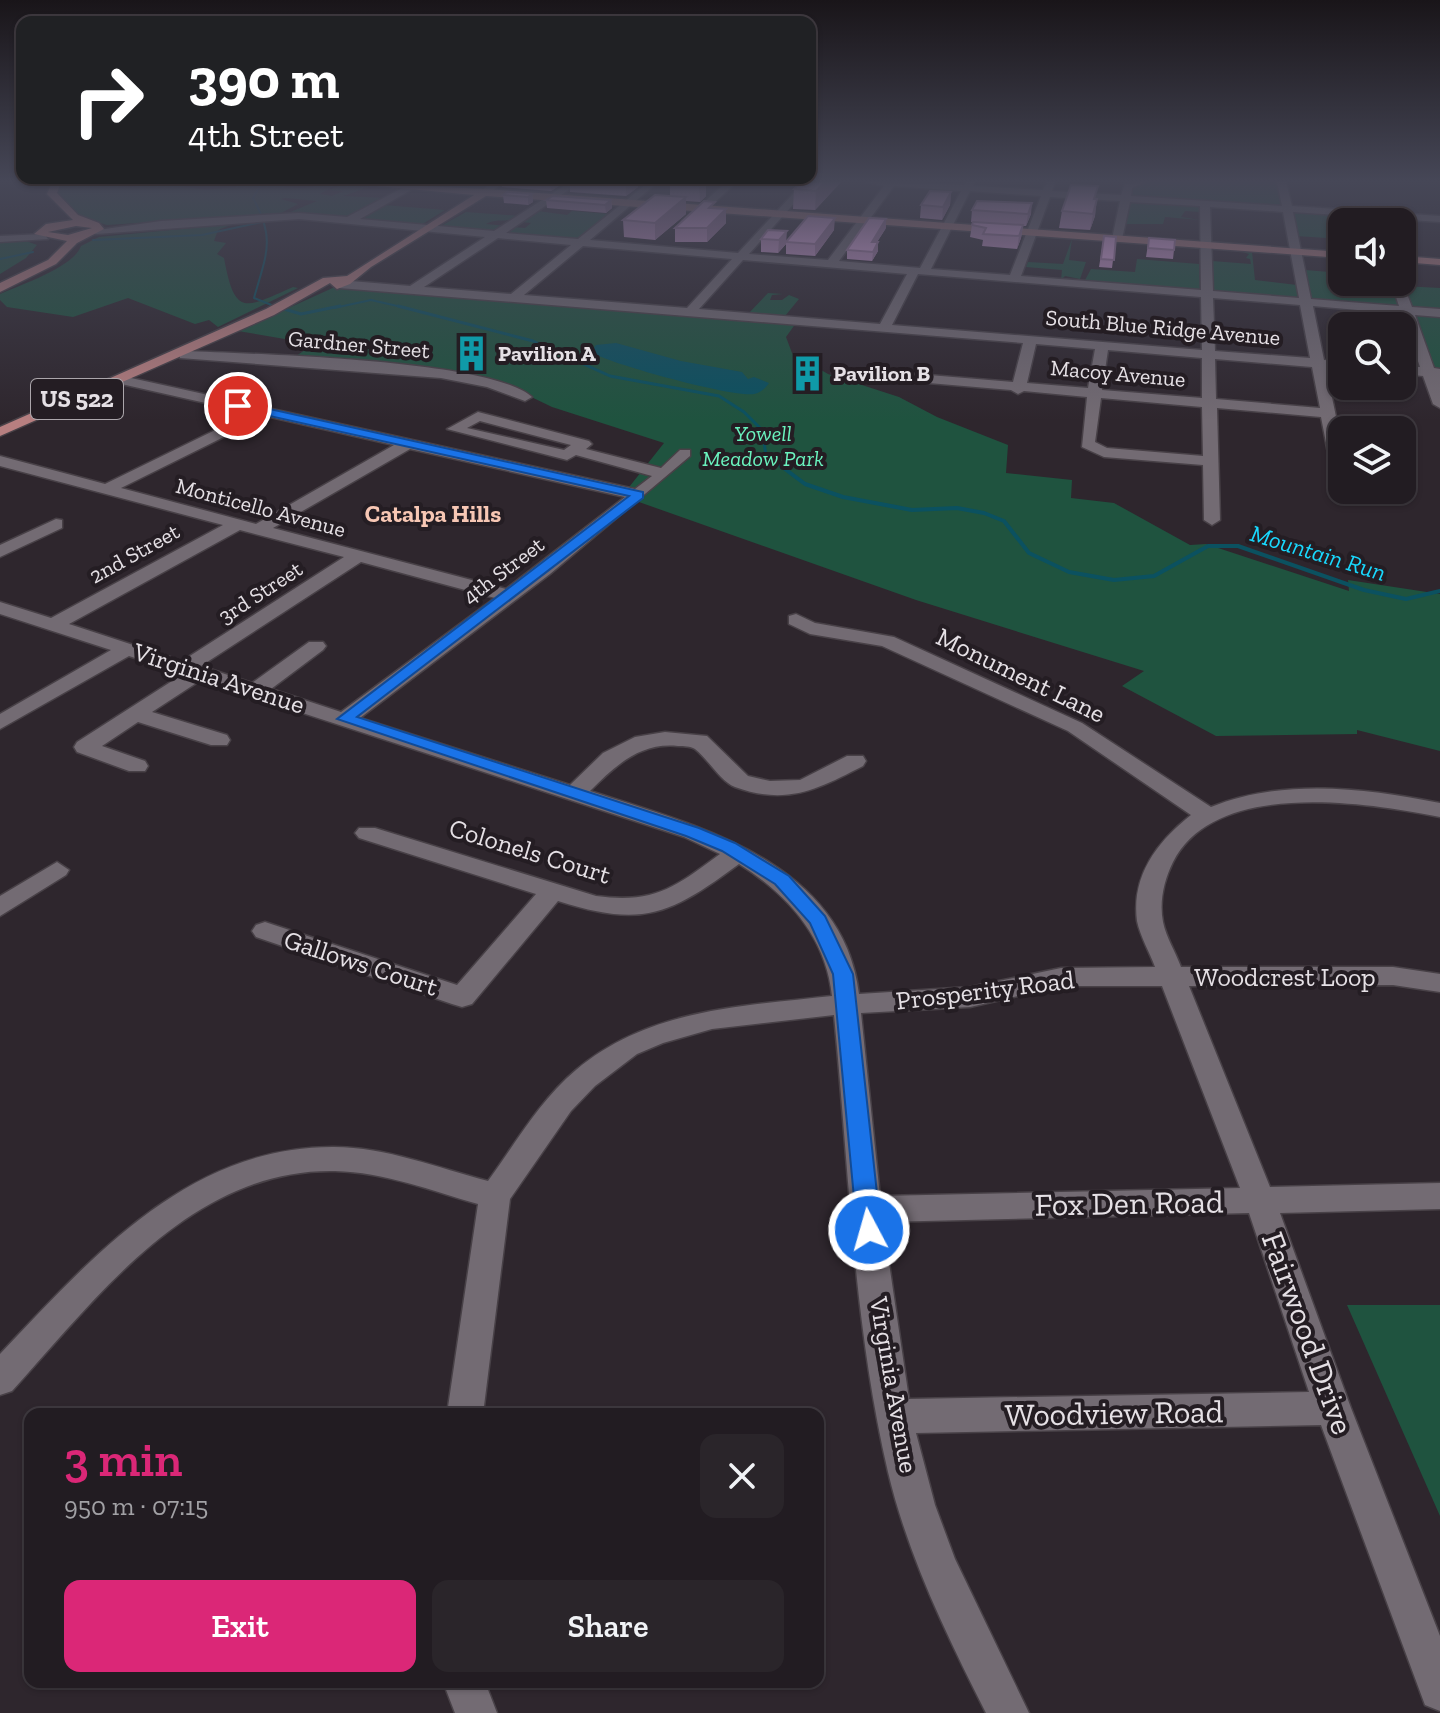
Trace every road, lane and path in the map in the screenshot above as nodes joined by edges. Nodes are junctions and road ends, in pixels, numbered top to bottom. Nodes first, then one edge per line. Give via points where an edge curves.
1 (32, 262) edge
2 (52, 262) edge
3 (372, 262) edge
4 (455, 262) edge
5 (556, 262) edge
6 (737, 262) edge
7 (805, 262) edge
8 (925, 262) edge
9 (1021, 262) edge
10 (1205, 262) edge
11 (1297, 262) edge
12 (831, 264) joint
13 (919, 271) junction
14 (1014, 279) junction
15 (0, 281) edge
16 (338, 282) junction
17 (0, 288) edge
18 (415, 288) junction
19 (1206, 294) junction
20 (1402, 296) edge
21 (515, 297) junction
22 (1305, 302) junction
23 (1406, 310) junction
24 (691, 311) junction
25 (270, 312) junction
26 (1440, 313) edge
27 (885, 326) junction
28 (1031, 338) junction
29 (1102, 344) junction
30 (1208, 353) junction
31 (185, 355) junction
32 (1318, 363) junction
33 (1328, 364) edge
34 (154, 366) junction
35 (1434, 372) edge
36 (905, 377) dead end
37 (122, 380) junction
38 (1019, 388) junction
39 (1095, 393) junction
40 (525, 397) dead end
41 (1209, 402) junction
42 (1440, 404) edge
43 (265, 411) junction
44 (1328, 413) junction
45 (1329, 416) edge
46 (0, 432) edge
47 (407, 444) junction
48 (573, 450) junction
49 (685, 453) dead end
50 (0, 461) edge
51 (1211, 461) junction
52 (664, 474) junction
53 (107, 489) junction
54 (638, 495) junction
55 (1212, 520) dead end
56 (239, 523) junction
57 (51, 526) dead end
58 (259, 529) junction
59 (0, 552) edge
60 (360, 555) junction
61 (510, 596) junction
62 (0, 608) edge
63 (796, 620) dead end
64 (53, 625) junction
65 (316, 646) dead end
66 (128, 649) junction
67 (192, 670) junction
68 (256, 690) junction
69 (135, 714) junction
70 (345, 719) junction
71 (0, 723) edge
72 (219, 740) dead end
73 (855, 761) dead end
74 (137, 766) dead end
75 (574, 794) junction
76 (1440, 810) edge
77 (1207, 815) junction
78 (367, 833) dead end
79 (738, 853) junction
80 (57, 870) dead end
81 (553, 891) junction
82 (0, 908) edge
83 (265, 931) dead end
84 (1172, 978) junction
85 (1440, 983) edge
86 (847, 1004) junction
87 (495, 1196) junction
88 (1440, 1196) edge
89 (1260, 1200) junction
90 (867, 1209) junction
91 (0, 1379) edge
92 (466, 1408) edge
93 (1333, 1408) junction
94 (895, 1416) junction
95 (466, 1688) edge
96 (1440, 1690) edge
97 (476, 1713) edge
98 (1008, 1713) edge

1 - 15 main road
2 - 17 main road
3 - 16 main road, US 522
4 - 18 street
5 - 21 street
6 - 24 street
7 - 12 street
8 - 13 street
9 - 14 street
10 - 19 street
11 - 22 street
12 - 13 street
13 - 14 street
13 - 27 street
14 - 19 street
16 - 18 street, South Blue Ridge Avenue
16 - 25 main road, US 522
18 - 21 street, South Blue Ridge Avenue
19 - 22 street
19 - 30 street
20 - 23 street
21 - 24 street, South Blue Ridge Avenue
22 - 23 street
22 - 32 street
23 - 26 street
23 - 35 street
24 - 27 street, South Blue Ridge Avenue
25 - 31 main road, US 522
25 - 34 main road, US 522
27 - 28 street, South Blue Ridge Avenue
28 - 29 street, South Blue Ridge Avenue
28 - 38 street
29 - 30 street, South Blue Ridge Avenue
29 - 39 street
30 - 32 street, South Blue Ridge Avenue
30 - 41 street
31 - 34 main road, US 522
31 - 40 street, Gardner Street via 447,375 494,383
32 - 33 street, South Blue Ridge Avenue
32 - 44 street
34 - 37 main road, US 522
35 - 42 street
36 - 38 street, Macoy Avenue
37 - 43 street
37 - 46 main road, US 522
38 - 39 street, Macoy Avenue
39 - 41 street, Macoy Avenue
39 - 51 street via 1087,441 1091,448
41 - 44 street, Macoy Avenue
41 - 51 street
43 - 47 street
43 - 53 street
44 - 45 street
47 - 54 street
47 - 58 street
48 - 48 street via 567,455 454,429 478,416 584,444
48 - 52 street
49 - 52 street, 4th Street
50 - 53 street, Monticello Avenue
51 - 55 street
52 - 54 street, 4th Street
53 - 56 street, Monticello Avenue
54 - 61 street, 4th Street
56 - 58 street, Monticello Avenue
56 - 64 street, 2nd Street
57 - 59 street
58 - 60 street, Monticello Avenue
60 - 61 street, Monticello Avenue
60 - 67 street, 3rd Street
61 - 70 street, 4th Street
62 - 64 street, Virginia Avenue
63 - 77 street, Monument Lane via 810,628 887,641 1075,727
64 - 66 street, Virginia Avenue
65 - 68 street
66 - 67 street, Virginia Avenue
66 - 71 street
67 - 68 street, Virginia Avenue
67 - 69 street, 3rd Street
68 - 70 street, Virginia Avenue
69 - 72 street
69 - 74 street, 3rd Street via 85,747
70 - 75 street, Virginia Avenue
73 - 75 street via 804,787 770,788 740,781 699,741 665,738 611,758
75 - 79 street, Virginia Avenue via 692,832
76 - 77 street, Woodcrest Loop via 1336,794 1275,797
77 - 84 street, Woodcrest Loop via 1168,846 1153,878 1150,921
78 - 81 street, Colonels Court
79 - 81 street, Colonels Court via 676,897 648,909 624,910
79 - 86 street, Virginia Avenue via 782,880 818,921 843,974
80 - 82 street
81 - 83 street, Gallows Court via 462,997
84 - 85 street, Woodcrest Loop via 1393,976
84 - 86 street, Prosperity Road via 1061,977 970,997
84 - 89 street, Fairwood Drive
86 - 87 street, Prosperity Road via 712,1019 627,1047 561,1103
86 - 90 street, Virginia Avenue
87 - 91 street via 334,1159 279,1163 248,1172 194,1196 161,1218
87 - 92 street
88 - 89 street, Fox Den Road
89 - 90 street, Fox Den Road
89 - 93 street, Fairwood Drive
90 - 94 street, Virginia Avenue
93 - 94 street, Woodview Road
93 - 96 street, Fairwood Drive
94 - 98 street, Virginia Avenue via 929,1543 958,1615
95 - 97 street

